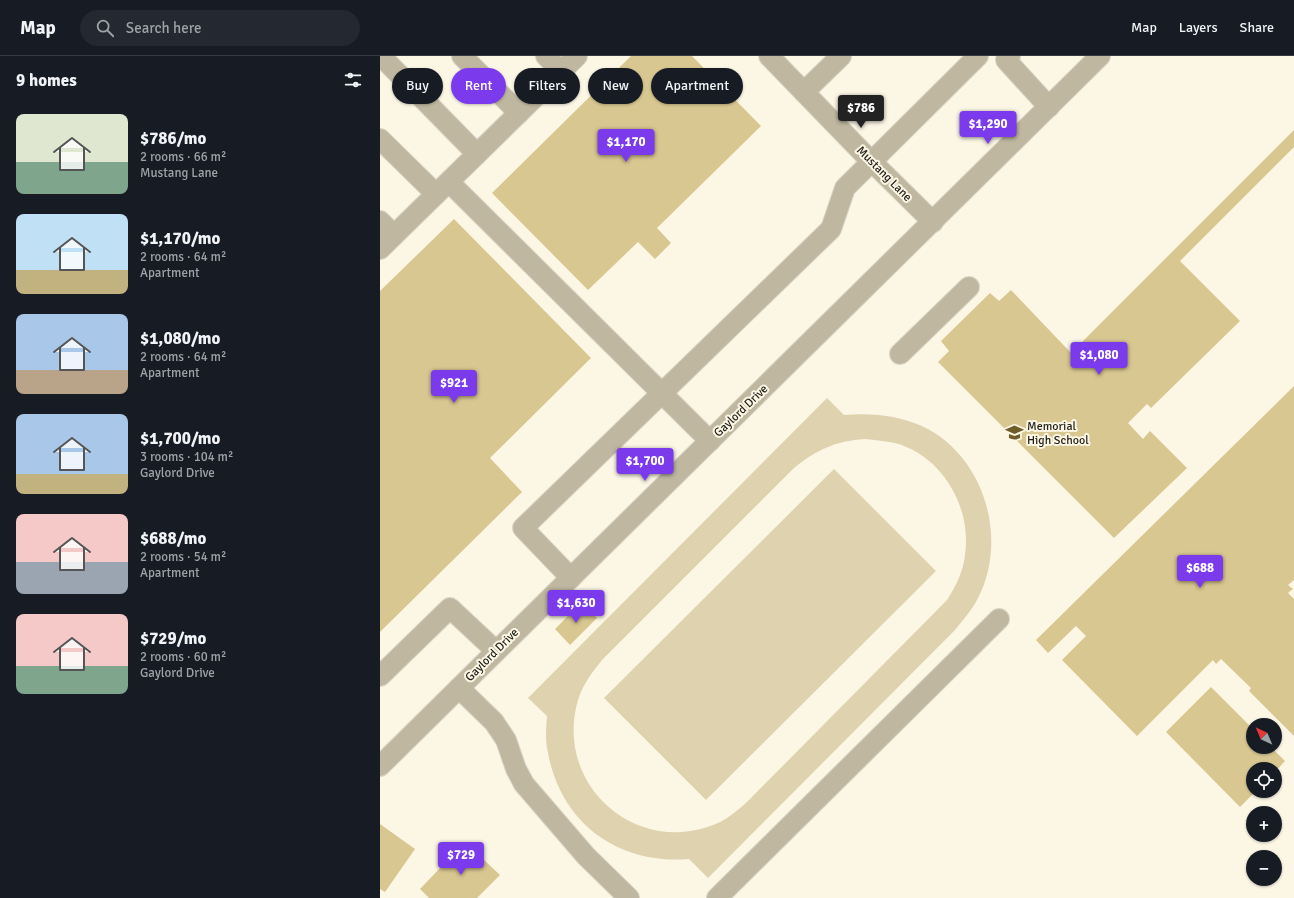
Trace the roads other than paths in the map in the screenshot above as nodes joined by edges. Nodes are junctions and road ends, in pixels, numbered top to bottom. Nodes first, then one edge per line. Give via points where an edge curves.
1 (381, 56) edge
2 (462, 56) edge
3 (546, 56) edge
4 (577, 56) edge
5 (769, 56) edge
6 (841, 56) edge
7 (978, 56) edge
8 (1100, 56) edge
9 (1006, 57) edge
10 (558, 68) edge
11 (564, 68) edge
12 (804, 92) junction
13 (527, 104) edge
14 (1049, 107) junction
15 (518, 113) junction
16 (380, 139) edge
17 (477, 154) junction
18 (871, 162) junction
19 (442, 188) junction
20 (933, 222) junction
21 (385, 235) edge
22 (969, 287) dead end
23 (900, 354) dead end
24 (661, 393) junction
25 (710, 442) junction
26 (571, 578) junction
27 (999, 619) dead end
28 (496, 651) junction
29 (380, 676) edge
30 (459, 688) junction
31 (380, 766) edge
32 (629, 898) edge
33 (717, 898) edge

1 - 17 street
2 - 15 street
3 - 10 street
4 - 11 street
5 - 12 street, Mustang Lane
6 - 12 street
7 - 18 street
8 - 14 street, Gaylord Drive
9 - 14 street
12 - 18 street, Mustang Lane
13 - 15 street
14 - 20 street, Gaylord Drive
15 - 17 street
16 - 19 street
17 - 19 street
18 - 20 street, Mustang Lane
18 - 24 street via 845,188 830,229
19 - 21 street
19 - 24 street
20 - 25 street, Gaylord Drive
22 - 23 street
24 - 25 street
24 - 26 street via 523,528
25 - 26 street, Gaylord Drive
26 - 28 street, Gaylord Drive
27 - 33 street
28 - 29 street via 450,608
28 - 30 street, Gaylord Drive
30 - 31 street, Gaylord Drive
30 - 32 street via 494,722 506,740 524,784 586,856

